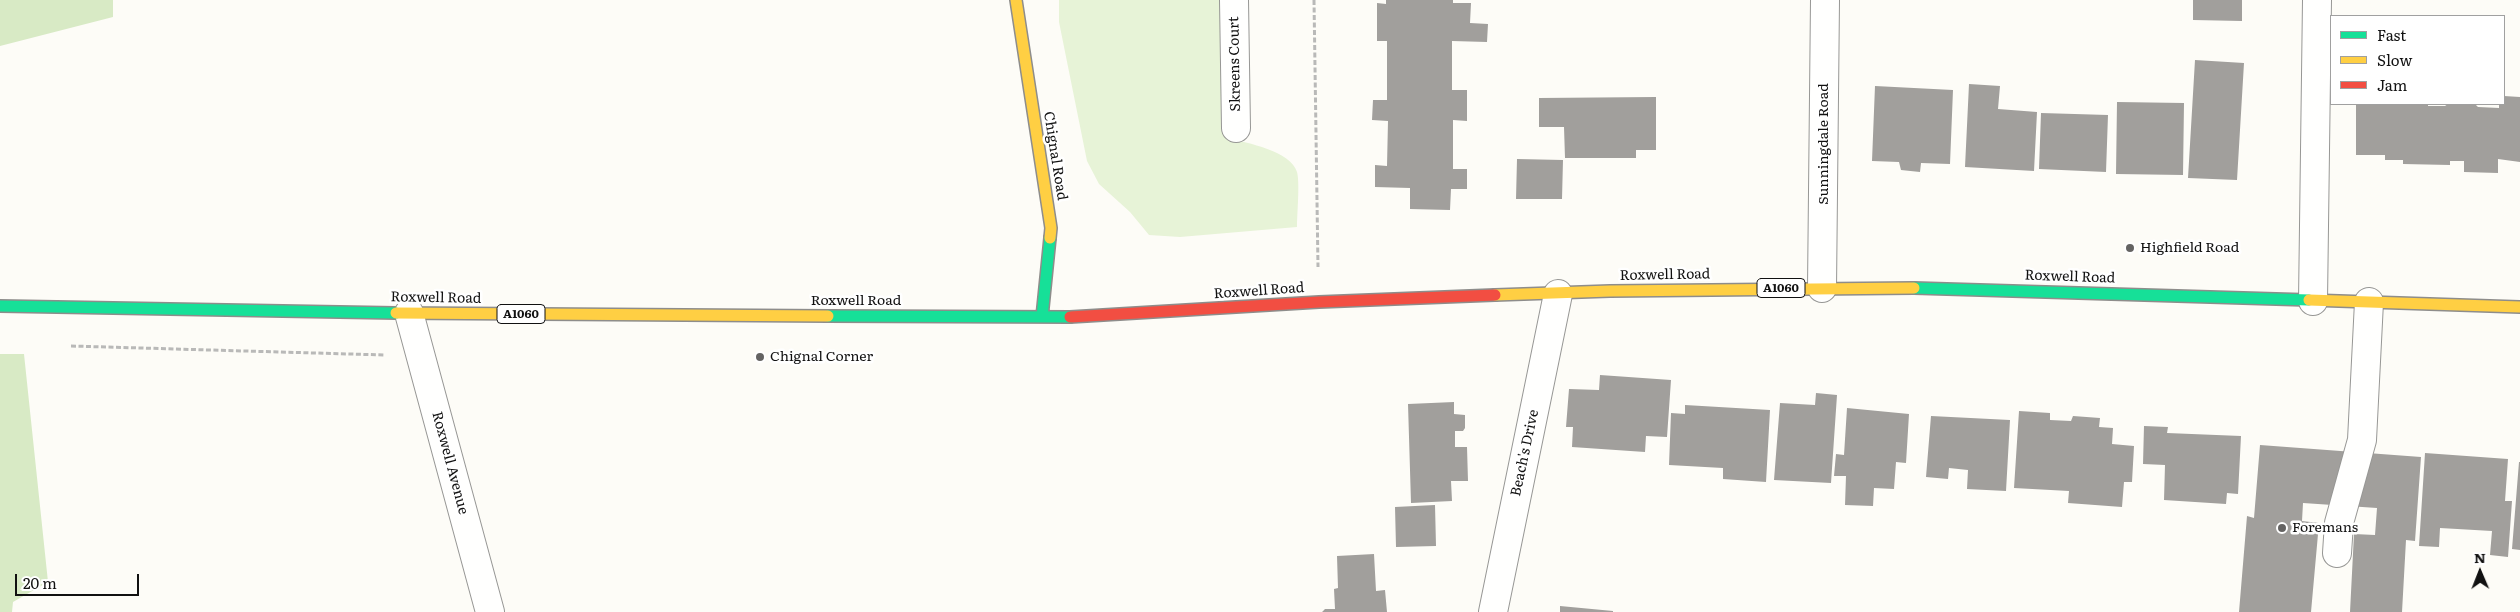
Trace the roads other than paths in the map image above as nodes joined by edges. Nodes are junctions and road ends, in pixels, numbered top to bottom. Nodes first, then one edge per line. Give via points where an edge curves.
1 (1016, 0) edge
2 (1234, 0) edge
3 (1825, 0) edge
4 (2317, 0) edge
5 (1236, 128) dead end
6 (1822, 288) junction
7 (1558, 294) junction
8 (2313, 300) junction
9 (2369, 302) junction
10 (0, 306) edge
11 (2520, 308) edge
12 (409, 313) junction
13 (1042, 317) junction
14 (2337, 553) dead end
15 (490, 612) edge
16 (1493, 612) edge

1 - 13 main road, Chignal Road via 1051,228
2 - 5 street, Skreens Court
3 - 6 street, Sunningdale Road
4 - 8 street
6 - 7 main road, Roxwell Road / A1060
6 - 8 main road, Roxwell Road / A1060 via 1946,288
7 - 13 main road, Roxwell Road / A1060 via 1319,302
7 - 16 street, Beach's Drive
8 - 9 main road, Roxwell Road / A1060
9 - 11 main road, Roxwell Road / A1060
9 - 14 street via 2362,440 2339,523
10 - 12 main road, Roxwell Road / A1060
12 - 13 main road, Roxwell Road / A1060
12 - 15 street, Roxwell Avenue

